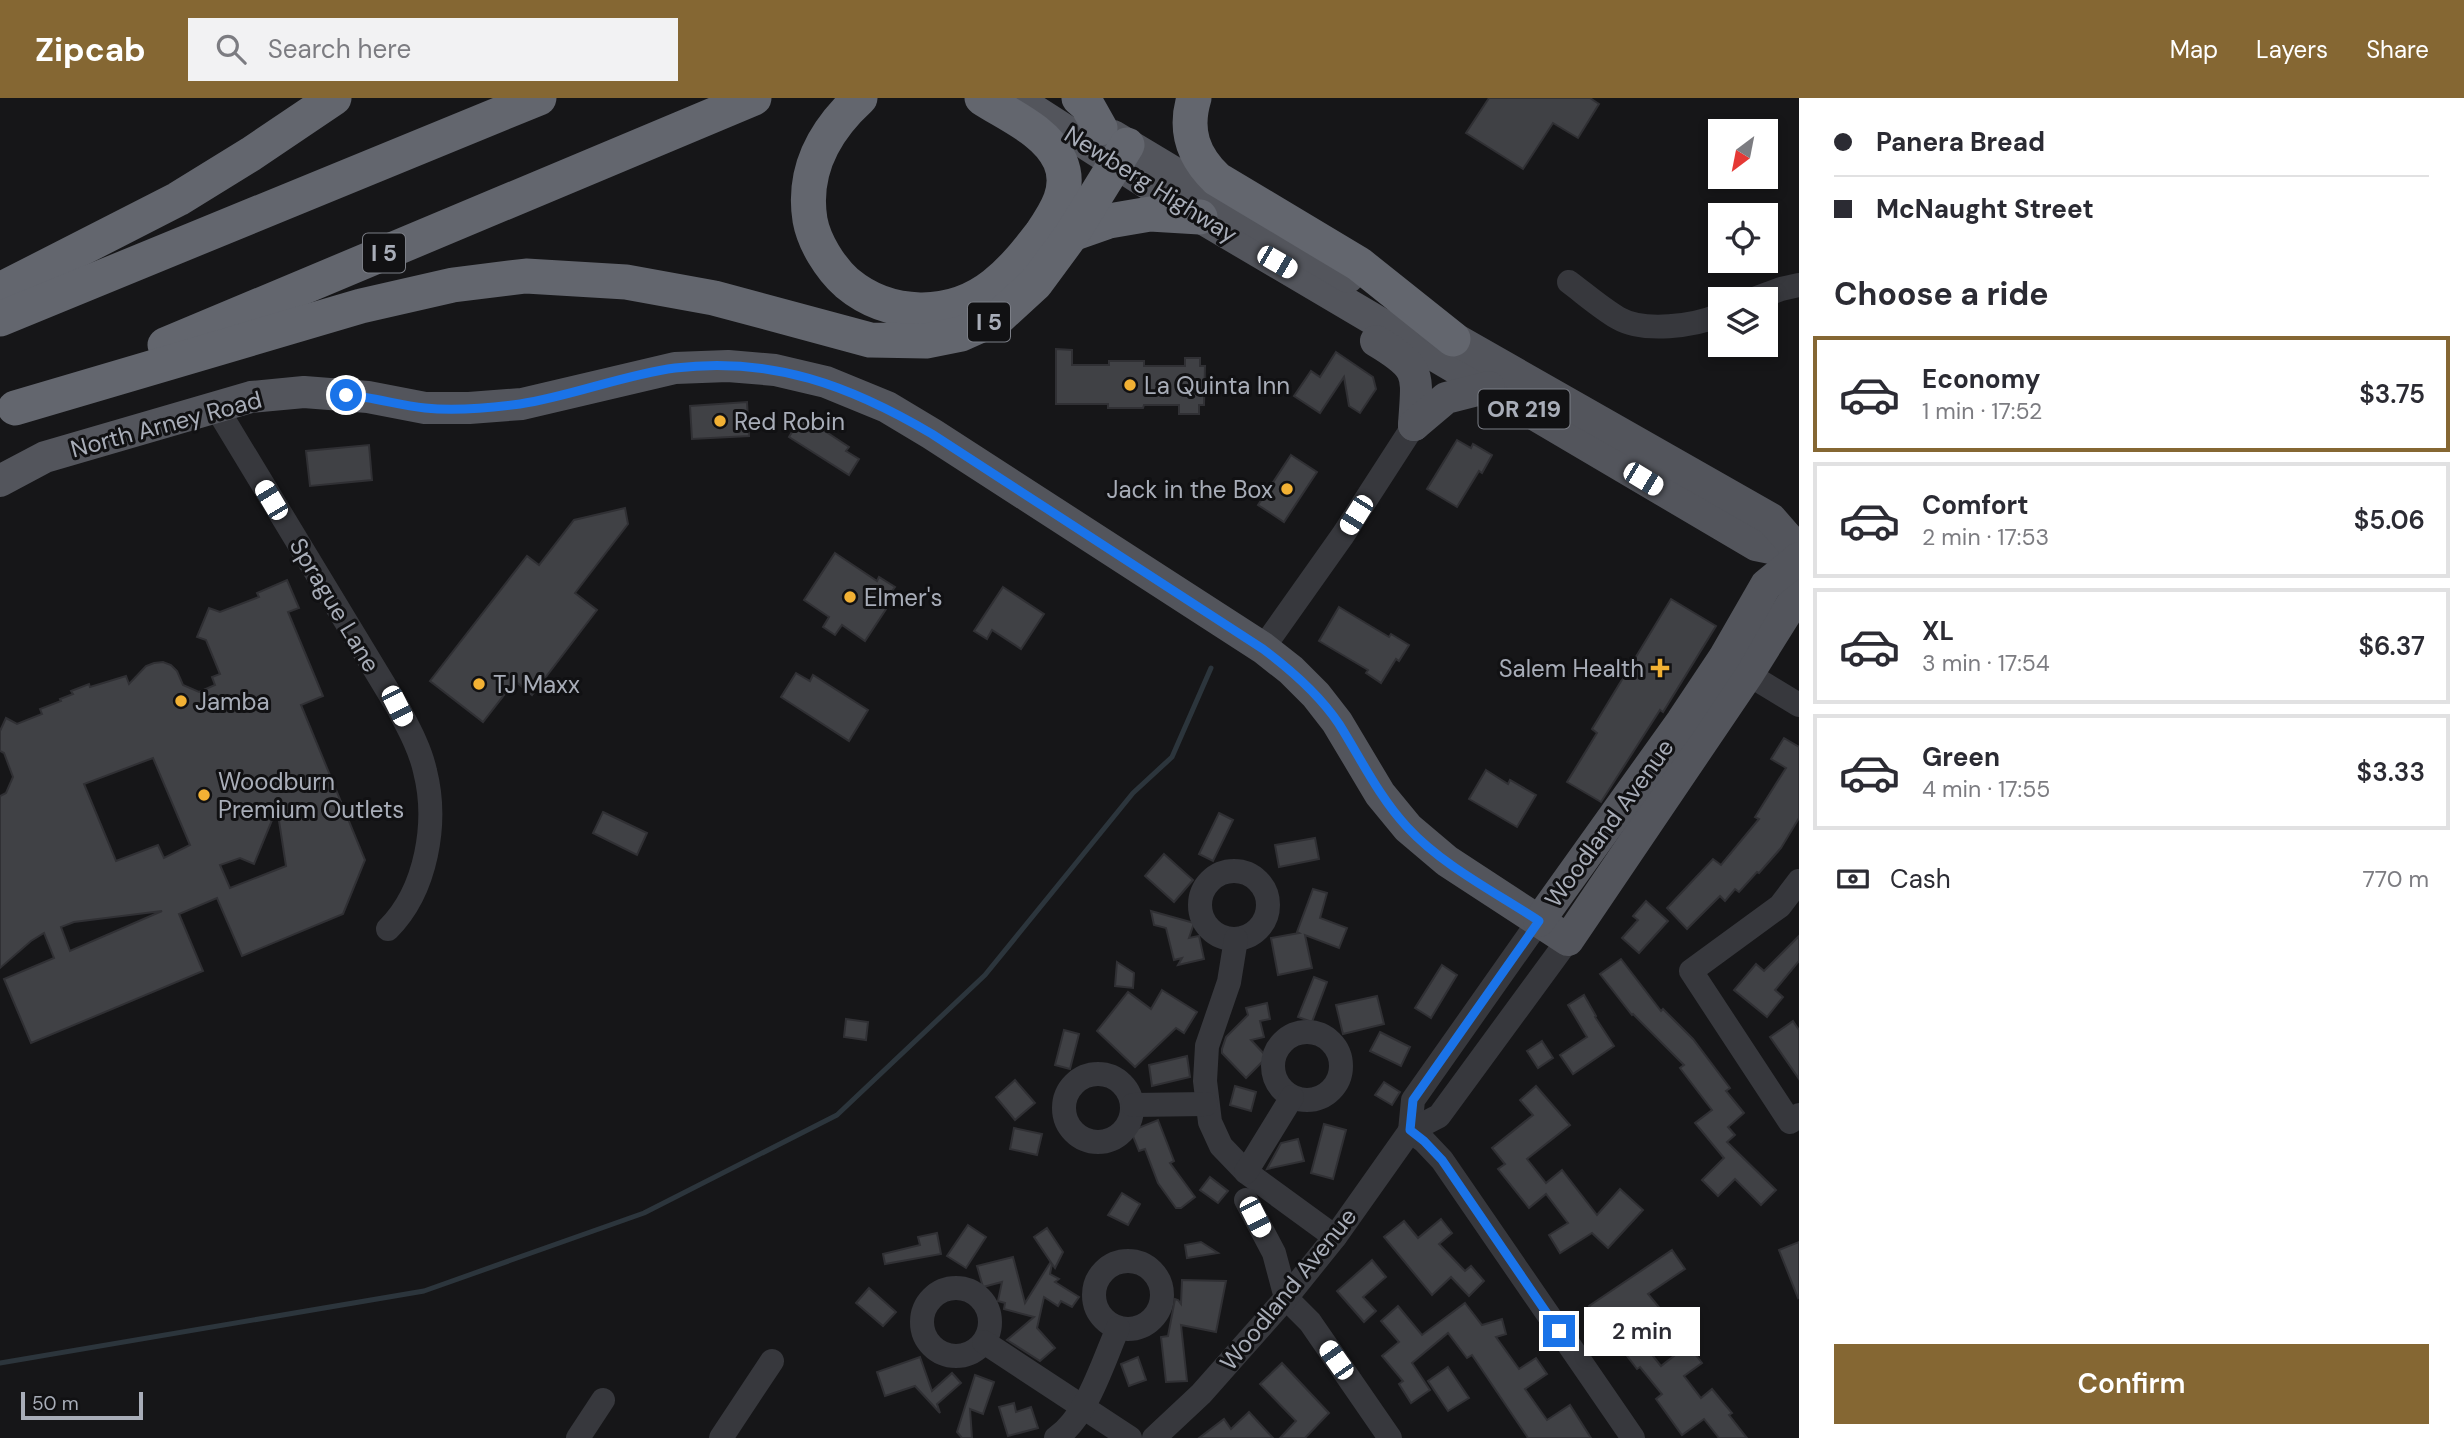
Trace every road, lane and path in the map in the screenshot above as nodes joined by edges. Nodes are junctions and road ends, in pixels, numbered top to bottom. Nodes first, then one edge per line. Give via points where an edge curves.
1 (334, 98) edge
2 (539, 98) edge
3 (754, 98) edge
4 (860, 98) edge
5 (982, 98) edge
6 (1015, 98) edge
7 (1055, 98) edge
8 (1079, 98) edge
9 (1194, 98) edge
10 (1114, 145) junction
11 (1200, 217) junction
12 (1072, 234) junction
13 (1255, 249) junction
14 (1569, 282) dead end
15 (1799, 285) edge
16 (0, 290) edge
17 (1778, 290) edge
18 (1708, 318) edge
19 (0, 319) edge
20 (1453, 338) junction
21 (1489, 387) junction
22 (216, 407) junction
23 (7, 411) edge
24 (1414, 425) junction
25 (0, 481) edge
26 (1799, 554) edge
27 (1799, 578) edge
28 (1263, 649) junction
29 (1748, 674) junction
30 (1799, 705) edge
31 (1799, 881) edge
32 (1539, 921) junction
33 (388, 929) dead end
34 (1236, 939) dead end
35 (1569, 940) junction
36 (1292, 1097) dead end
37 (1206, 1104) junction
38 (1133, 1105) dead end
39 (1795, 1118) edge
40 (1410, 1130) junction
41 (1246, 1172) junction
42 (1246, 1200) dead end
43 (1335, 1237) junction
44 (1286, 1298) junction
45 (1118, 1328) dead end
46 (984, 1342) dead end
47 (772, 1361) dead end
48 (603, 1400) dead end
49 (1083, 1407) junction
50 (578, 1438) edge
51 (721, 1438) edge
52 (1056, 1438) edge
53 (1130, 1438) edge
54 (1154, 1438) edge
55 (1390, 1438) edge
56 (1633, 1438) edge

1 - 16 highway via 178,199
2 - 19 highway
3 - 23 highway, I 5
4 - 5 highway, I 5 via 833,125 812,168 808,192 813,233 830,264 856,290 876,302 924,311 963,302 993,286 1026,254 1063,195 1061,162 1044,139
6 - 10 main road, Newberg Highway / OR 219
7 - 10 main road, Newberg Highway / OR 219
8 - 10 highway
9 - 20 highway via 1189,125 1193,148 1205,168 1359,264
10 - 11 main road, Newberg Highway / OR 219
10 - 12 highway, I 5
10 - 20 main road, Newberg Highway / OR 219
11 - 12 highway via 1150,214
11 - 13 main road, Newberg Highway / OR 219
12 - 23 highway, I 5 via 1036,283 999,317 961,334 926,341 870,340 714,298 626,282 526,276 453,285 361,306
13 - 21 main road, Newberg Highway / OR 219
13 - 24 main road via 1333,315 1410,365 1417,383
14 - 18 street via 1620,319 1666,326
15 - 17 street
20 - 26 main road, Newberg Highway / OR 219 via 1771,520
21 - 24 main road via 1446,398
21 - 26 main road, Newberg Highway / OR 219 via 1755,545
22 - 25 main road, North Arney Road via 44,457
22 - 28 main road, North Arney Road via 251,397 304,392 425,408 469,408 522,404 675,368 775,370 826,382 887,407
22 - 33 street, Sprague Lane via 418,748 429,793 426,852 411,897
24 - 28 street
26 - 32 main road, Woodland Avenue via 1766,585 1682,721
27 - 29 main road, Woodland Avenue via 1796,597
28 - 32 main road, North Arney Road via 1316,695 1408,828 1447,861
29 - 30 street
29 - 35 main road, Woodland Avenue
31 - 39 street via 1780,906 1691,971
32 - 35 main road, North Arney Road
32 - 40 street, Woodland Avenue via 1413,1100
34 - 37 street via 1229,982 1207,1046
35 - 40 street, Woodland Avenue via 1439,1116
36 - 41 street
37 - 38 street
37 - 41 street via 1222,1146
40 - 43 street, Woodland Avenue
40 - 56 street via 1442,1160
41 - 43 street
42 - 44 street via 1274,1253
43 - 44 street, Woodland Avenue
44 - 54 street, Woodland Avenue via 1201,1394
44 - 55 street via 1310,1322
45 - 49 street
46 - 49 street
47 - 51 street
48 - 50 street
49 - 52 street
49 - 53 street

